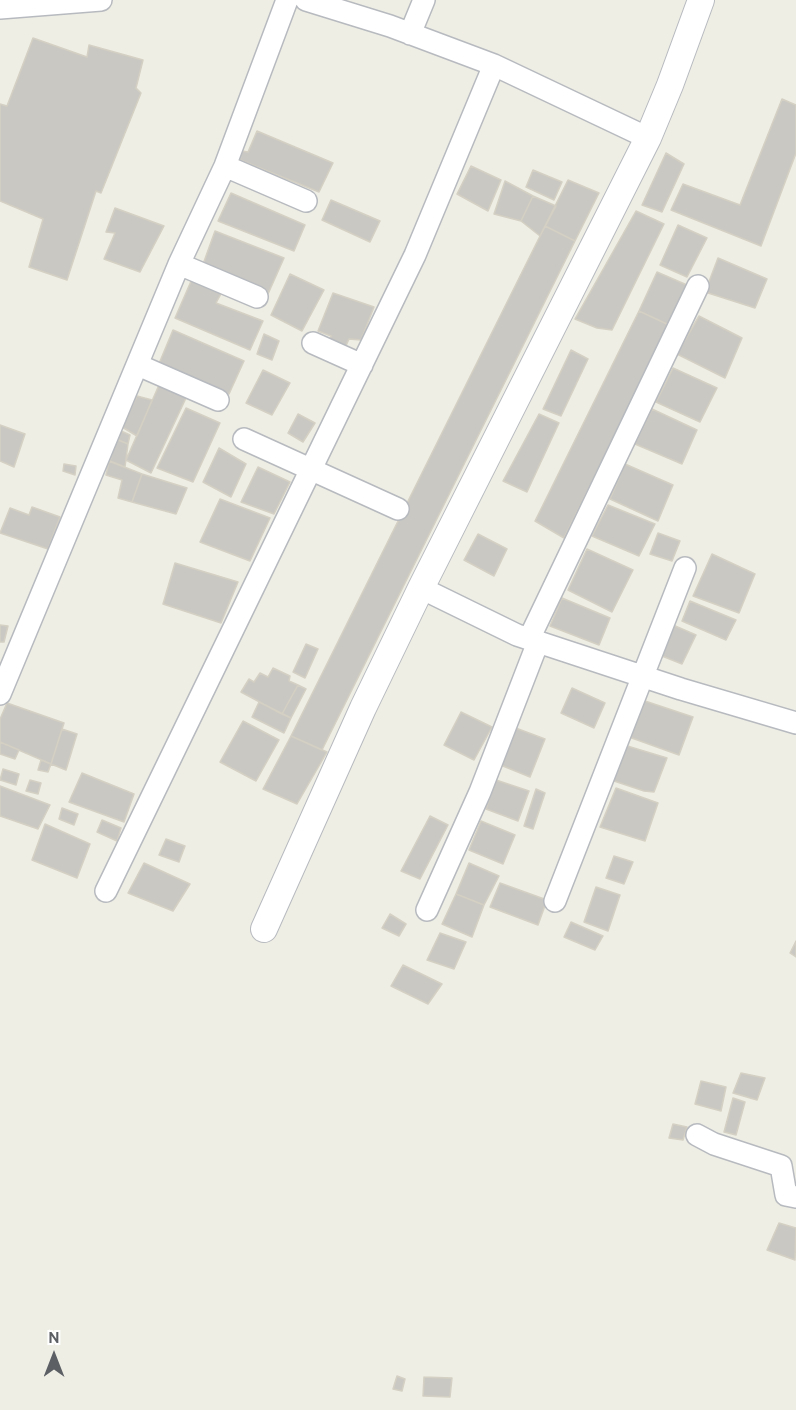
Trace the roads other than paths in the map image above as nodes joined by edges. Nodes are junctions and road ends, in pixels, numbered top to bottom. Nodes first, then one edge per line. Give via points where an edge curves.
1 (101, 0) edge
2 (287, 0) edge
3 (306, 0) edge
4 (424, 0) edge
5 (700, 0) edge
6 (0, 8) edge
7 (410, 33) junction
8 (494, 65) junction
9 (648, 138) junction
10 (225, 166) junction
11 (306, 201) dead end
12 (179, 264) junction
13 (698, 286) dead end
14 (257, 297) dead end
15 (313, 343) dead end
16 (138, 365) junction
17 (362, 365) junction
18 (218, 400) dead end
19 (244, 439) dead end
20 (311, 468) junction
21 (398, 509) dead end
22 (685, 568) dead end
23 (421, 588) junction
24 (534, 640) junction
25 (642, 676) junction
26 (0, 694) edge
27 (796, 723) edge
28 (106, 891) dead end
29 (555, 902) dead end
30 (427, 910) dead end
31 (264, 929) dead end
32 (697, 1135) dead end
33 (796, 1197) edge

1 - 6 street
2 - 10 street
3 - 7 street
4 - 7 street
5 - 9 street
7 - 8 street
8 - 9 street
8 - 17 street via 416,255
9 - 23 street
10 - 11 street
10 - 12 street
12 - 14 street
12 - 16 street
13 - 24 street
15 - 17 street
16 - 18 street
16 - 26 street
17 - 20 street
19 - 20 street
20 - 21 street
20 - 28 street
22 - 25 street
23 - 24 street
23 - 31 street
24 - 25 street
24 - 30 street via 480,792
25 - 27 street
25 - 29 street
32 - 33 street via 781,1166 786,1195

